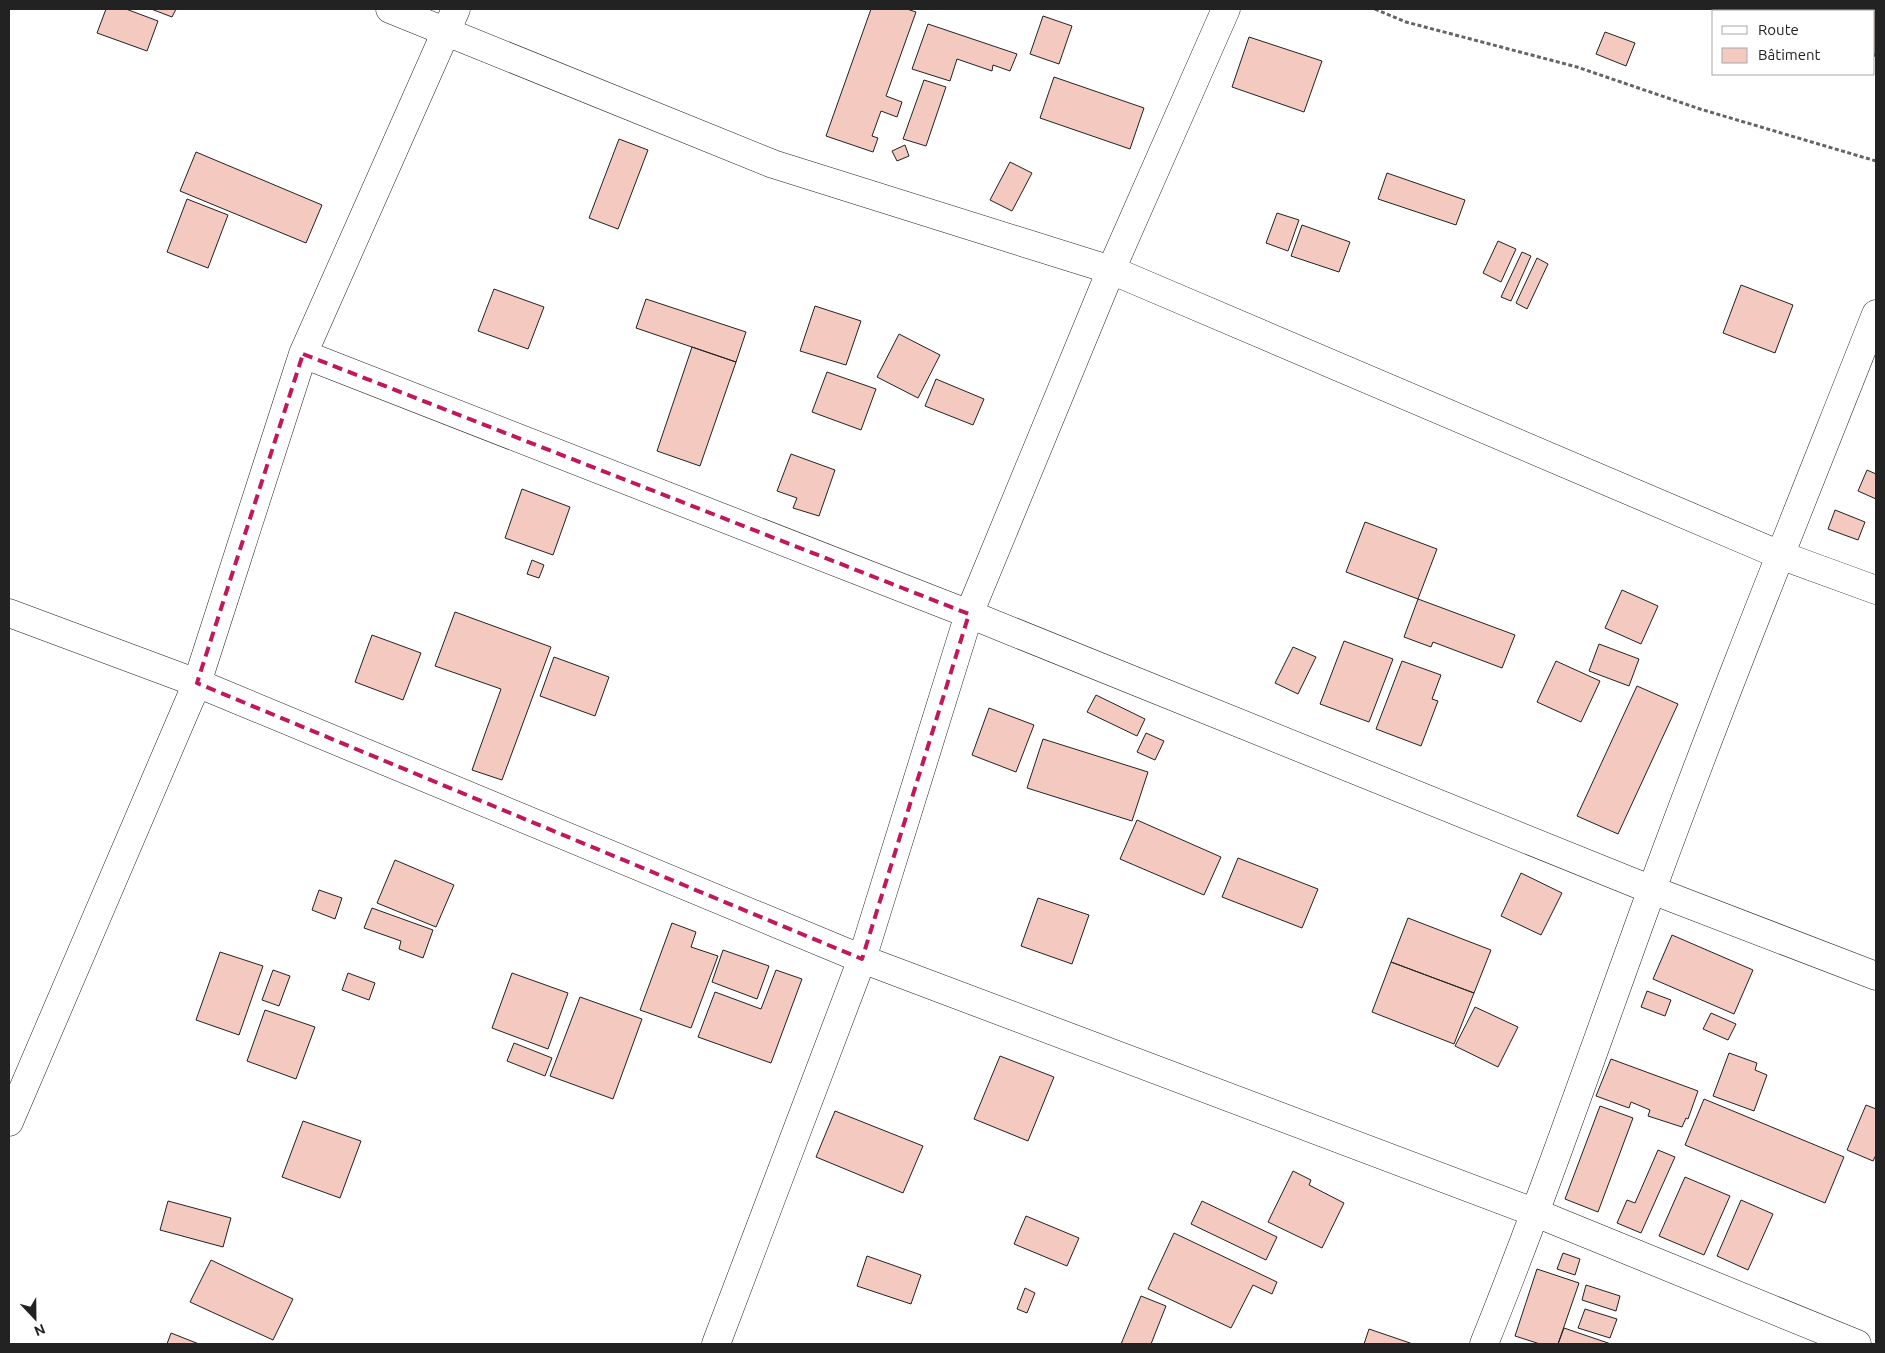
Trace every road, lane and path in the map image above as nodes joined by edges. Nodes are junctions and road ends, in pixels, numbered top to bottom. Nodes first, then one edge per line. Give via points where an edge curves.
1 (390, 9) edge
2 (1226, 9) edge
3 (1375, 9) edge
4 (452, 20) edge
5 (1876, 161) edge
6 (1111, 270) junction
7 (1876, 314) edge
8 (303, 354) junction
9 (1780, 555) junction
10 (1876, 590) edge
11 (9, 613) edge
12 (970, 614) junction
13 (197, 683) junction
14 (1652, 890) junction
15 (862, 959) junction
16 (1876, 976) edge
17 (9, 1122) edge
18 (1536, 1213) junction
19 (716, 1344) edge
20 (1484, 1344) edge
21 (1857, 1344) edge

1 - 4 street
2 - 6 street
3 - 5 path via 1406,22 1577,67
4 - 6 street via 773,164
4 - 8 street
6 - 9 street
6 - 12 street
7 - 9 street
8 - 12 street
8 - 13 street
9 - 10 street
9 - 14 street
11 - 13 street
12 - 14 street
12 - 15 street
13 - 15 street
13 - 17 street
14 - 16 street
14 - 18 street
15 - 18 street
15 - 19 street
18 - 20 street
18 - 21 street

